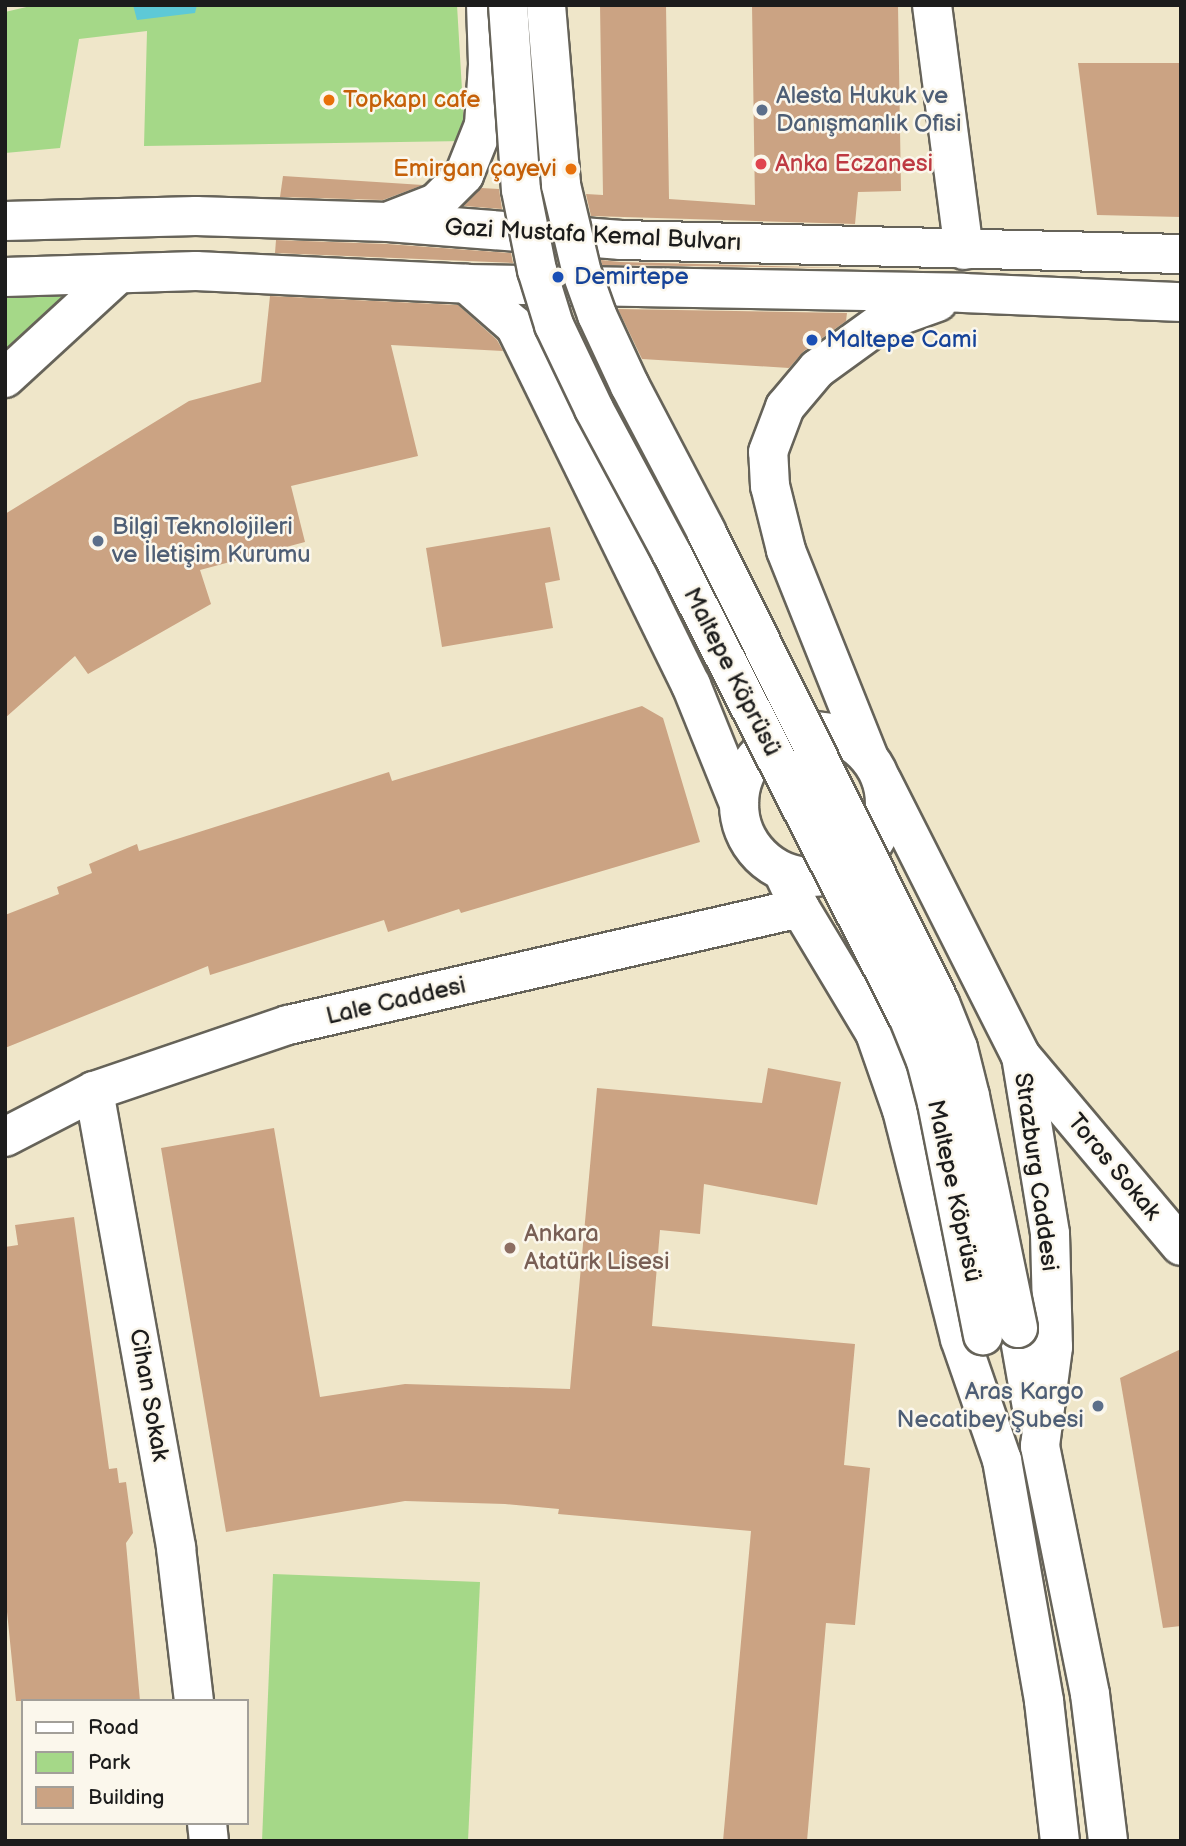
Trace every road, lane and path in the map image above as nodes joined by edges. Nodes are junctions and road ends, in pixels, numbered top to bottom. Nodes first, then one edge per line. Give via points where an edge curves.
1 (486, 5) edge
2 (508, 5) edge
3 (546, 5) edge
4 (932, 5) edge
5 (5, 221) edge
6 (387, 222) junction
7 (964, 250) junction
8 (1181, 254) edge
9 (117, 275) junction
10 (5, 277) edge
11 (467, 285) junction
12 (964, 293) junction
13 (1181, 302) edge
14 (5, 378) edge
15 (876, 770) junction
16 (739, 804) junction
17 (783, 872) junction
18 (800, 908) junction
19 (1021, 1056) junction
20 (94, 1091) junction
21 (5, 1137) edge
22 (1181, 1246) edge
23 (1001, 1332) junction
24 (1040, 1446) junction
25 (1002, 1460) junction
26 (194, 1699) edge
27 (1060, 1841) edge
28 (1108, 1841) edge

1 - 6 main road via 484,125 464,175 436,203
2 - 23 main road, Maltepe Köprüsü, bridge via 521,190 554,325 909,1019 926,1061
3 - 23 main road, Maltepe Köprüsü, bridge via 561,185 585,283 629,386 706,531 940,1003 958,1048 970,1096
4 - 7 main road
5 - 6 main road, Gazi Mustafa Kemal Bulvarı via 197,216
6 - 7 main road, Gazi Mustafa Kemal Bulvarı via 621,240
7 - 8 main road, Gazi Mustafa Kemal Bulvarı
9 - 10 main road, Gazi Mustafa Kemal Bulvarı
9 - 11 main road, Gazi Mustafa Kemal Bulvarı via 196,271
9 - 14 main road
11 - 12 main road, Gazi Mustafa Kemal Bulvarı
11 - 16 main road via 515,326 691,685
12 - 13 main road, Gazi Mustafa Kemal Bulvarı
12 - 15 main road via 882,322 817,369 785,407 768,452 770,486 786,550
15 - 16 main road via 853,743 832,733 788,735 752,762
15 - 17 main road via 886,805 870,850 852,866 830,876 806,878
15 - 19 main road, Strazburg Caddesi
16 - 17 main road via 751,845
17 - 18 main road
18 - 20 main road, Lale Caddesi via 288,1026
18 - 25 main road via 875,1033 902,1110 960,1339
19 - 22 main road, Toros Sokak
19 - 24 main road, Strazburg Caddesi via 1050,1234 1053,1347
20 - 21 main road, Lale Caddesi
20 - 26 main road, Cihan Sokak via 176,1548
23 - 24 main road
23 - 25 main road
24 - 28 main road, Strazburg Caddesi via 1090,1694
25 - 27 main road via 1044,1701

